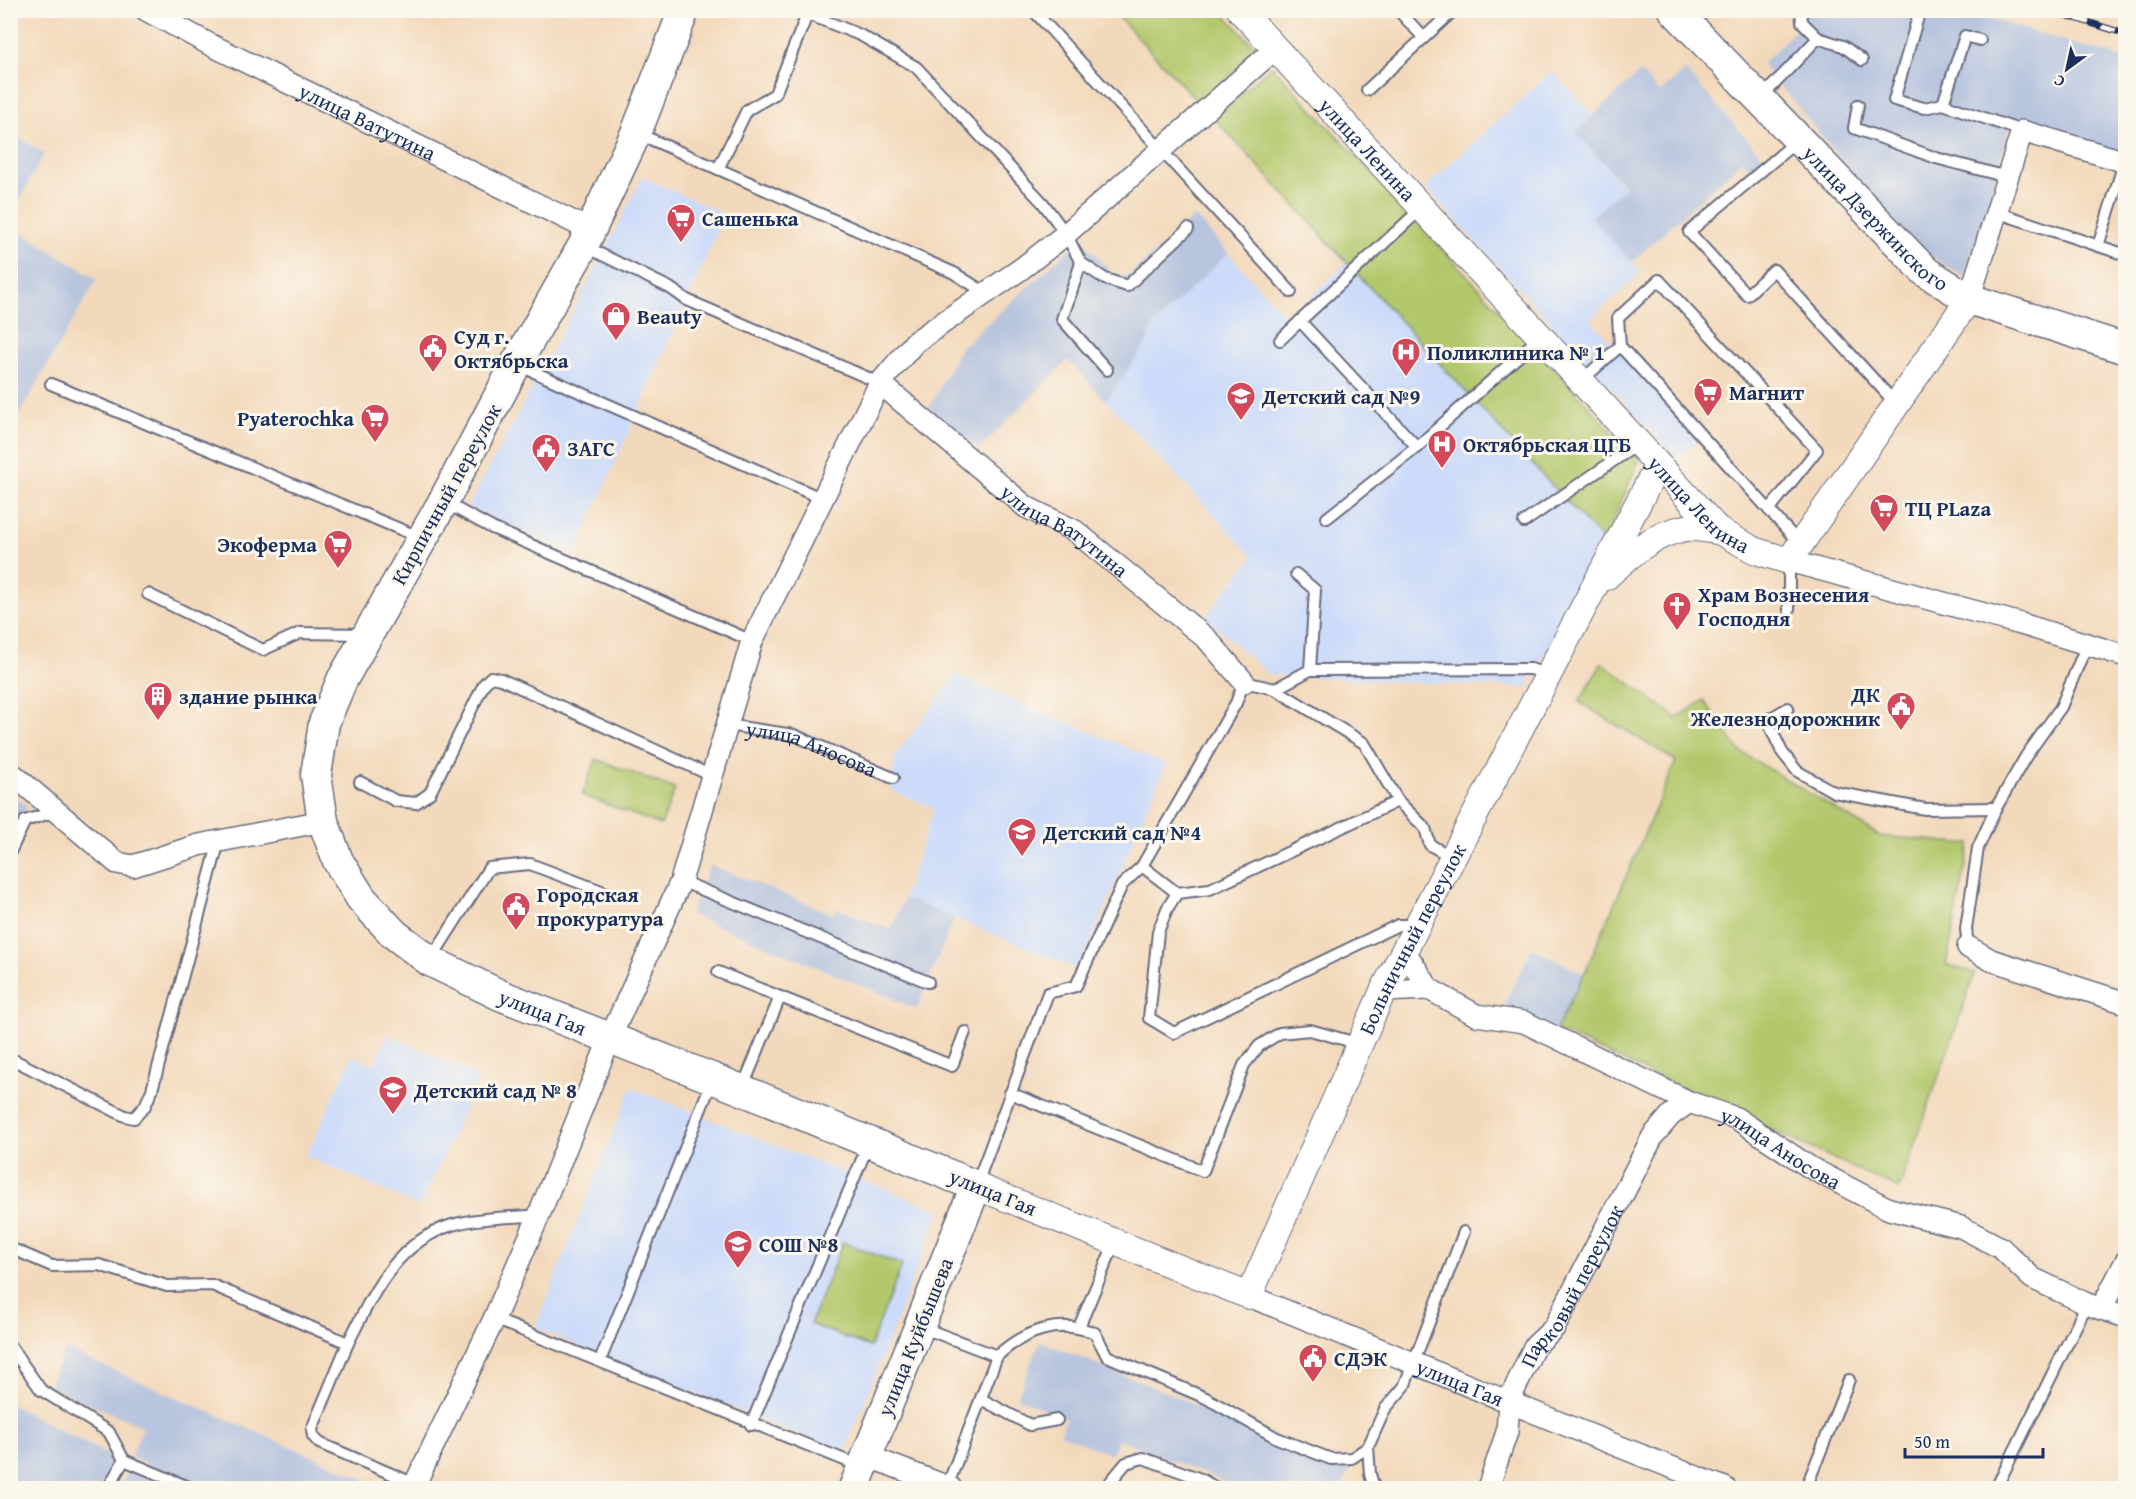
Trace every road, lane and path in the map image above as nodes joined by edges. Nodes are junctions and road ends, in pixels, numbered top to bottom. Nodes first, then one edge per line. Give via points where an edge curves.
1 (146, 10) edge
2 (684, 10) edge
3 (1033, 10) edge
4 (1240, 10) edge
5 (1398, 10) edge
6 (1454, 10) edge
7 (1674, 10) edge
8 (1801, 10) edge
9 (808, 12) edge
10 (1918, 17) dead end
11 (1424, 38) junction
12 (1818, 38) junction
13 (1980, 40) dead end
14 (1276, 48) junction
15 (1862, 60) dead end
16 (1367, 90) dead end
17 (1759, 100) junction
18 (1943, 104) junction
19 (1858, 105) dead end
20 (2022, 130) junction
21 (636, 133) junction
22 (1797, 141) junction
23 (1161, 150) junction
24 (2125, 161) edge
25 (718, 169) junction
26 (2007, 177) junction
27 (1422, 208) junction
28 (1996, 213) junction
29 (1188, 229) dead end
30 (1066, 234) junction
31 (587, 238) junction
32 (2098, 246) junction
33 (2126, 255) edge
34 (1081, 263) junction
35 (984, 292) junction
36 (1291, 292) dead end
37 (1969, 299) junction
38 (1300, 321) junction
39 (1540, 337) junction
40 (1280, 340) dead end
41 (1620, 346) junction
42 (2126, 348) edge
43 (516, 364) junction
44 (1107, 370) dead end
45 (1581, 381) junction
46 (880, 383) junction
47 (51, 384) dead end
48 (1897, 405) junction
49 (1638, 444) junction
50 (1417, 447) junction
51 (1658, 465) junction
52 (823, 499) junction
53 (443, 501) junction
54 (1769, 510) junction
55 (1327, 518) dead end
56 (1524, 522) dead end
57 (1719, 531) junction
58 (422, 539) junction
59 (1795, 553) junction
60 (1296, 574) dead end
61 (1592, 591) junction
62 (148, 594) dead end
63 (1790, 610) dead end
64 (369, 634) junction
65 (752, 641) junction
66 (2087, 644) junction
67 (2126, 656) edge
68 (1310, 670) junction
69 (1548, 675) junction
70 (1244, 682) junction
71 (1275, 689) junction
72 (1788, 708) dead end
73 (727, 725) junction
74 (12, 774) edge
75 (712, 776) junction
76 (893, 778) dead end
77 (360, 782) dead end
78 (1398, 801) junction
79 (1996, 808) junction
80 (56, 812) junction
81 (323, 821) junction
82 (219, 841) junction
83 (10, 852) edge
84 (1452, 857) junction
85 (1142, 866) junction
86 (681, 881) junction
87 (1177, 893) junction
88 (612, 895) dead end
89 (1417, 925) junction
90 (1968, 947) joint
91 (1404, 950) junction
92 (430, 961) junction
93 (718, 972) dead end
94 (928, 982) dead end
95 (1429, 989) junction
96 (1383, 991) junction
97 (780, 997) junction
98 (2126, 1003) edge
99 (965, 1032) dead end
100 (610, 1038) junction
101 (1360, 1044) junction
102 (10, 1058) edge
103 (713, 1078) junction
104 (742, 1090) junction
105 (1010, 1093) junction
106 (1689, 1102) junction
107 (870, 1142) junction
108 (976, 1186) junction
109 (539, 1215) junction
110 (1464, 1232) dead end
111 (1115, 1241) junction
112 (10, 1248) edge
113 (2126, 1262) edge
114 (1249, 1296) junction
115 (2094, 1306) junction
116 (2126, 1317) edge
117 (494, 1319) junction
118 (918, 1326) junction
119 (1079, 1327) junction
120 (348, 1343) junction
121 (10, 1346) edge
122 (997, 1356) junction
123 (600, 1362) junction
124 (1415, 1363) junction
125 (1849, 1380) dead end
126 (981, 1399) junction
127 (1509, 1401) junction
128 (1057, 1420) dead end
129 (751, 1424) junction
130 (1368, 1447) junction
131 (124, 1460) junction
132 (861, 1471) edge
133 (413, 1486) edge
134 (108, 1488) edge
135 (191, 1488) edge
136 (949, 1488) edge
137 (1107, 1488) edge
138 (1216, 1488) edge
139 (1374, 1488) edge
140 (1488, 1488) edge
141 (1725, 1488) edge
142 (1806, 1488) edge
143 (1996, 1488) edge

1 - 31 street, улица Ватутина
2 - 21 main road, Кирпичный переулок
3 - 23 lane
4 - 14 street, улица Ленина
5 - 11 lane
6 - 11 lane
7 - 17 main road, улица Дзержинского
8 - 12 lane via 1802,22
9 - 25 lane via 775,94 747,110
9 - 30 lane via 860,35 916,67 1043,203
10 - 18 lane via 1894,100 1924,108
11 - 16 lane
12 - 15 lane via 1843,46
12 - 17 lane
13 - 18 lane via 1965,36
14 - 23 street
14 - 27 street, улица Ленина
17 - 22 main road, улица Дзержинского
18 - 20 lane
19 - 26 lane via 1854,128 1936,158
20 - 24 street
20 - 26 street
21 - 25 lane
21 - 31 main road, Кирпичный переулок
22 - 37 main road, улица Дзержинского via 1926,273
22 - 48 lane via 1689,232 1747,295 1774,270
23 - 30 street
23 - 36 lane
24 - 32 lane
25 - 35 lane via 954,273
26 - 28 street
27 - 38 lane
27 - 39 street, улица Ленина
28 - 32 lane
28 - 37 street
29 - 34 lane via 1127,286 1105,279
30 - 34 lane
30 - 35 street
31 - 43 main road, Кирпичный переулок
31 - 46 lane via 687,300
32 - 33 lane
34 - 44 lane via 1062,319
35 - 46 street via 915,342
37 - 42 main road, улица Дзержинского
37 - 48 street
38 - 40 lane
38 - 50 lane
39 - 45 street, улица Ленина
39 - 50 lane
41 - 45 lane
41 - 54 lane
41 - 54 lane via 1618,318 1659,280 1817,450
43 - 52 lane
43 - 53 main road, Кирпичный переулок
45 - 49 street, улица Ленина
46 - 52 street
46 - 70 street, улица Ватутина via 1026,507 1075,531 1207,639
47 - 58 lane
48 - 59 street
49 - 51 street, улица Ленина
49 - 56 lane
50 - 55 lane
51 - 57 street, улица Ленина
51 - 61 street, Больничный переулок
52 - 65 street
53 - 58 main road, Кирпичный переулок
53 - 65 lane via 492,528
54 - 59 lane
57 - 59 street, улица Ленина via 1756,551
57 - 61 street, Больничный переулок via 1687,528 1657,536 1631,554
58 - 64 main road, Кирпичный переулок
59 - 63 lane
59 - 66 street, улица Ленина
60 - 68 lane via 1315,590
61 - 69 street, Больничный переулок
62 - 64 lane via 262,650 300,633
64 - 81 main road, Кирпичный переулок via 342,680 324,723 316,775
65 - 73 street
66 - 67 street, улица Ленина
66 - 79 lane via 2061,707
68 - 69 lane via 1531,669
68 - 71 lane
69 - 84 street, Больничный переулок
70 - 71 lane
70 - 85 lane via 1236,703
71 - 78 lane via 1364,743
72 - 79 lane via 1767,720 1782,752 1797,771 1834,792 1925,809
73 - 75 street
73 - 76 lane, улица Аносова via 794,735
74 - 80 street
75 - 77 lane via 491,677 430,793 416,803 396,801
75 - 86 street
78 - 84 lane via 1425,828 1430,845
78 - 87 lane via 1210,889
79 - 90 lane via 1978,848 1966,929
80 - 82 street via 123,865 133,866
80 - 83 lane via 25,821
81 - 82 street
81 - 92 main road, улица Гая via 338,861 360,898 394,934
82 - 102 lane via 152,1090 140,1113 134,1119 125,1116
84 - 89 street, Больничный переулок
85 - 87 lane
85 - 105 lane via 1122,885 1076,986 1048,993
86 - 94 lane
86 - 100 street
87 - 89 lane via 1158,932 1149,1018 1174,1033 1398,925
88 - 92 lane via 530,864 489,868
89 - 91 street, Больничный переулок
90 - 98 street via 1991,960
91 - 95 street, улица Аносова
91 - 96 street, Больничный переулок
92 - 100 main road, улица Гая via 500,995
93 - 97 lane
95 - 96 street
95 - 106 street, улица Аносова via 1476,1015 1524,1022
96 - 101 street, Больничный переулок
97 - 99 lane via 952,1065
97 - 104 lane
100 - 103 main road, улица Гая
100 - 109 street
101 - 105 lane via 1310,1030 1280,1033 1259,1046 1244,1065 1203,1171
101 - 114 street, Больничный переулок
103 - 104 main road, улица Гая
103 - 123 lane
104 - 107 main road, улица Гая
105 - 108 lane
106 - 115 street, улица Аносова via 1736,1118 1810,1168 1889,1209 1961,1227 2001,1248 2032,1278
106 - 127 street, Парковый переулок via 1653,1136 1554,1328 1534,1347
107 - 108 main road, улица Гая
107 - 129 lane
108 - 111 street, улица Гая
108 - 118 main road, улица Куйбышева
109 - 117 street
109 - 120 lane via 472,1221 414,1243 392,1265
110 - 124 lane
111 - 114 street, улица Гая
111 - 119 lane
112 - 120 lane via 52,1266 99,1265 167,1286 212,1286
113 - 115 street
114 - 124 street, улица Гая
115 - 116 street, улица Аносова
115 - 143 lane
117 - 123 lane
117 - 133 street
118 - 122 lane
118 - 132 main road, улица Куйбышева
119 - 122 lane via 1042,1329 1011,1343
119 - 130 lane via 1095,1333 1107,1356 1206,1398 1277,1438 1331,1459 1352,1458
120 - 133 lane via 312,1429 313,1436 319,1443
121 - 131 lane via 41,1390 109,1432
122 - 126 lane
123 - 129 lane
124 - 127 street, улица Гая
124 - 130 lane via 1404,1387 1385,1409
125 - 142 lane
126 - 128 lane via 1030,1425
126 - 136 lane
127 - 140 street, Парковый переулок via 1507,1432
127 - 141 street, улица Гая
129 - 132 lane
130 - 139 lane
131 - 134 lane
131 - 135 lane
132 - 136 street
137 - 138 lane via 1126,1463 1143,1458

